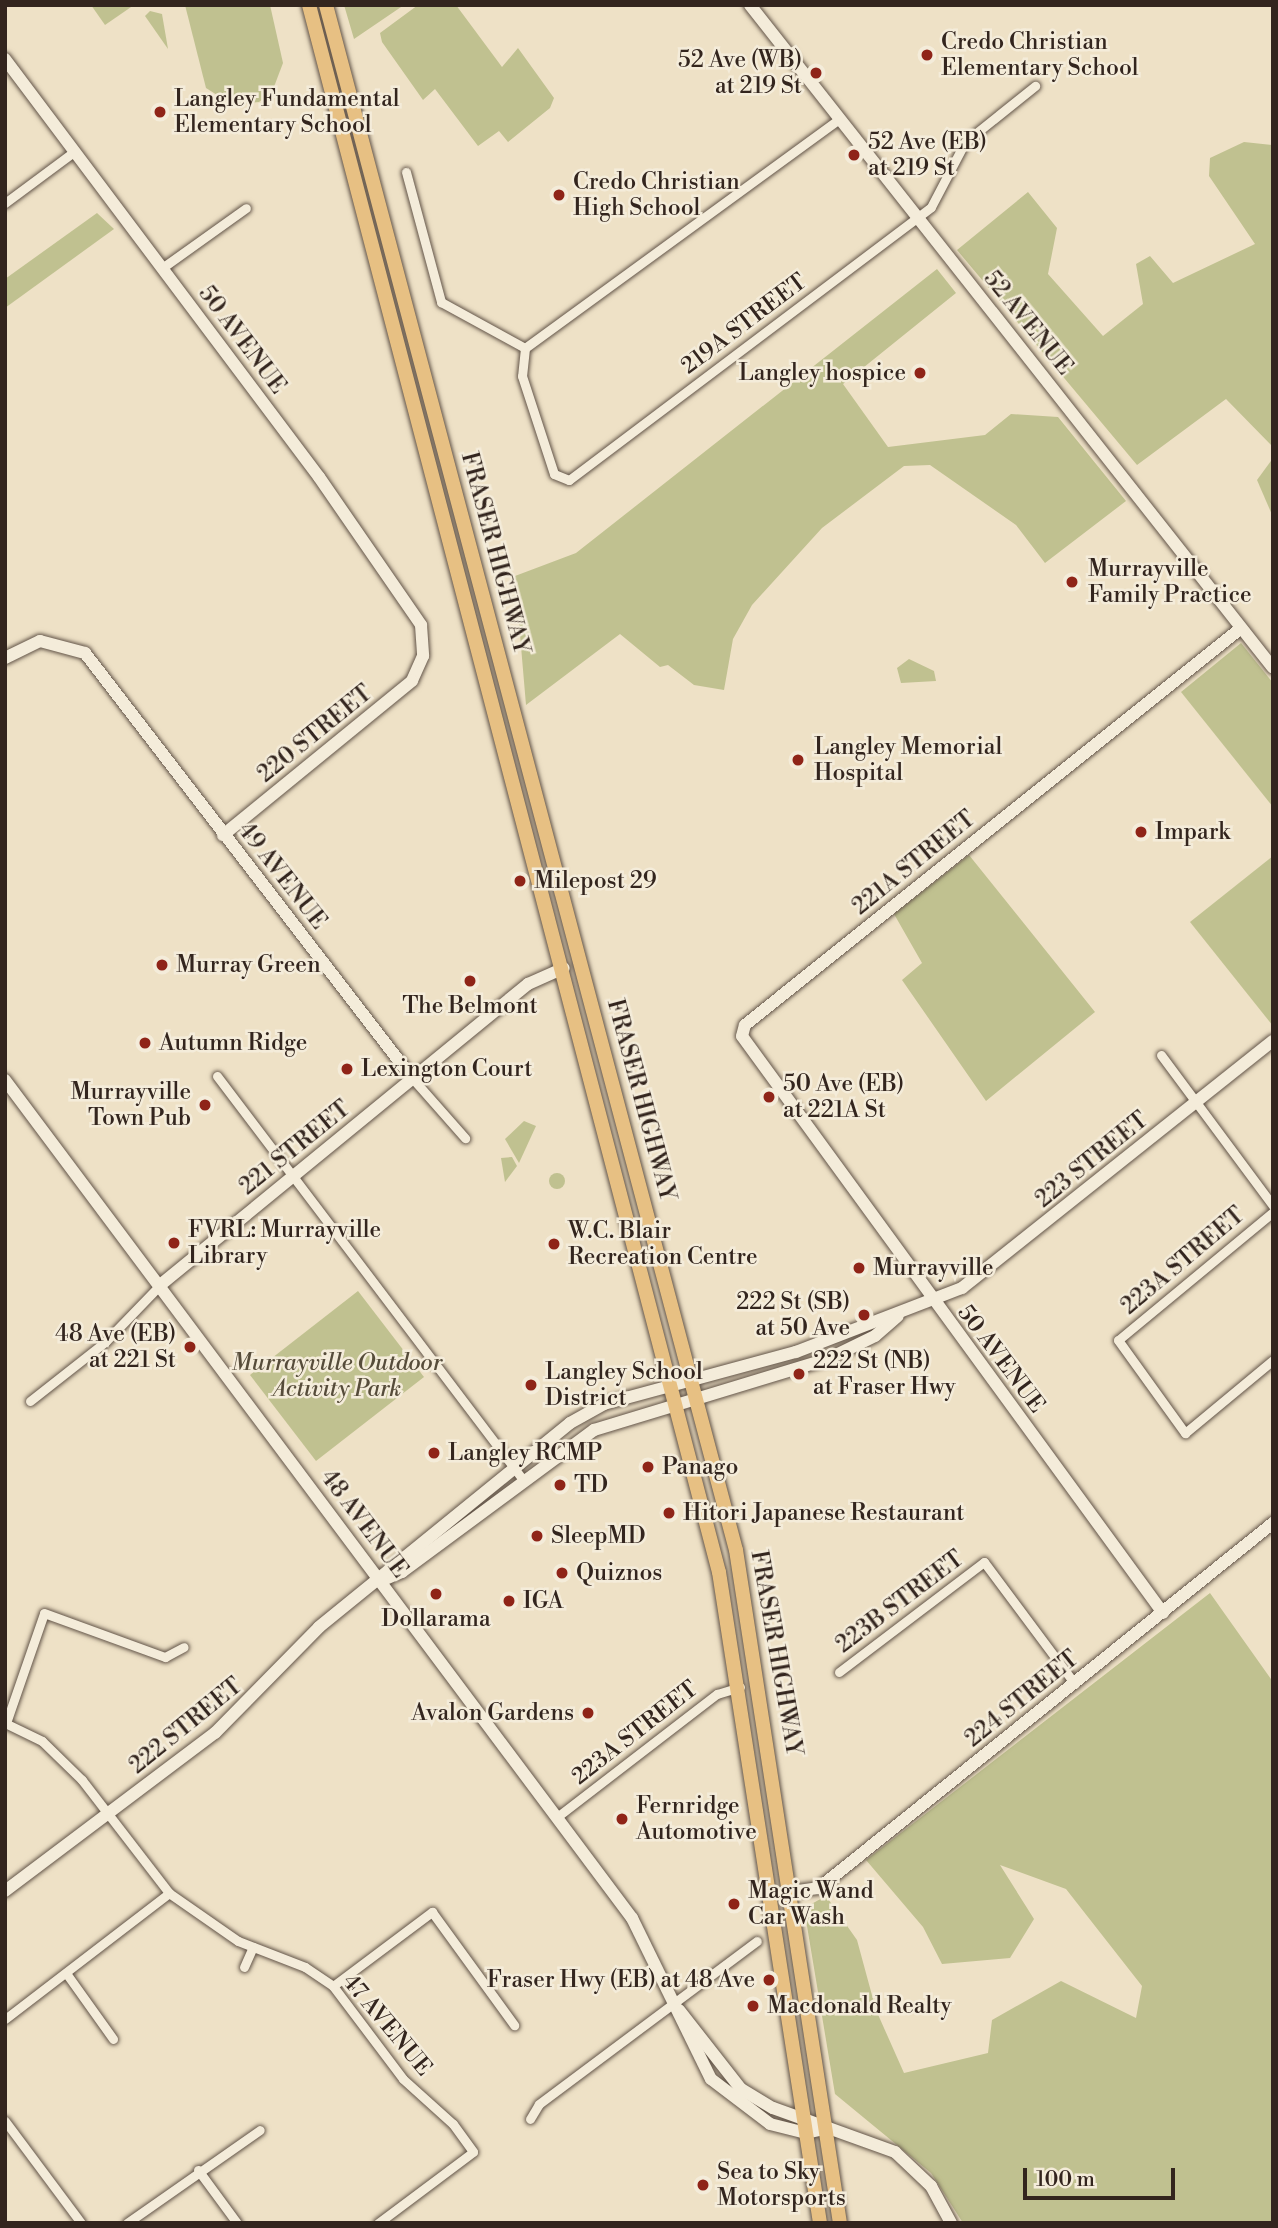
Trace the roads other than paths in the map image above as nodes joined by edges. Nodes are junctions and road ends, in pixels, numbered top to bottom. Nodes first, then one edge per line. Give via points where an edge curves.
1 (309, 5) edge
2 (326, 5) edge
3 (750, 5) edge
4 (5, 59) edge
5 (1035, 86) dead end
6 (839, 119) junction
7 (75, 151) junction
8 (406, 172) dead end
9 (5, 203) edge
10 (246, 208) dead end
11 (918, 218) junction
12 (162, 268) junction
13 (526, 348) junction
14 (1241, 628) junction
15 (423, 656) joint
16 (5, 658) edge
17 (1273, 668) edge
18 (223, 835) junction
19 (564, 968) junction
20 (745, 1025) joint
21 (1273, 1041) edge
22 (1161, 1055) dead end
23 (217, 1076) dead end
24 (413, 1079) junction
25 (5, 1080) edge
26 (1197, 1102) junction
27 (465, 1138) dead end
28 (293, 1176) junction
29 (1273, 1206) edge
30 (1273, 1212) edge
31 (159, 1286) junction
32 (932, 1300) junction
33 (901, 1314) junction
34 (1273, 1360) edge
35 (691, 1379) junction
36 (673, 1384) junction
37 (696, 1397) junction
38 (30, 1401) dead end
39 (678, 1402) junction
40 (513, 1468) junction
41 (524, 1481) junction
42 (1273, 1523) edge
43 (380, 1581) junction
44 (1163, 1613) junction
45 (184, 1647) dead end
46 (839, 1672) dead end
47 (1075, 1684) junction
48 (741, 1687) junction
49 (6, 1723) edge
50 (108, 1814) junction
51 (558, 1817) junction
52 (5, 1891) edge
53 (790, 1892) junction
54 (169, 1893) junction
55 (757, 1941) dead end
56 (253, 1947) junction
57 (244, 1967) dead end
58 (66, 1973) junction
59 (333, 1986) junction
60 (673, 2003) junction
61 (5, 2019) edge
62 (514, 2025) dead end
63 (113, 2039) dead end
64 (803, 2115) junction
65 (530, 2119) dead end
66 (5, 2121) edge
67 (827, 2128) junction
68 (260, 2130) dead end
69 (806, 2133) junction
70 (198, 2170) junction
71 (81, 2223) edge
72 (127, 2223) edge
73 (237, 2223) edge
74 (378, 2223) edge
75 (820, 2223) edge
76 (840, 2223) edge
77 (951, 2223) edge

1 - 19 main road, FRASER HIGHWAY
2 - 35 main road, FRASER HIGHWAY
3 - 6 street, 52 AVENUE
4 - 7 street, 50 AVENUE
5 - 11 street, 219A STREET via 965,142 937,199
6 - 11 street, 52 AVENUE
6 - 13 street
7 - 9 street
7 - 12 street, 50 AVENUE
8 - 13 street via 441,302
10 - 12 street
11 - 13 street, 219A STREET via 569,480 554,474 522,376
11 - 14 street, 52 AVENUE
12 - 15 street, 50 AVENUE via 398,588 421,625
14 - 17 street, 52 AVENUE
14 - 20 street, 221A STREET
15 - 18 street, 220 STREET via 412,681
16 - 18 street, 49 AVENUE via 40,641 65,643 85,653
18 - 24 street, 49 AVENUE
19 - 24 street, 221 STREET via 541,974
19 - 36 main road, FRASER HIGHWAY
20 - 32 street, 50 AVENUE via 746,1049
21 - 26 street, 223 STREET
22 - 26 street
23 - 28 street
24 - 27 street, 49 AVENUE
24 - 28 street, 221 STREET
25 - 31 street, 48 AVENUE
26 - 29 street
26 - 32 street, 223 STREET via 984,1274
28 - 31 street, 221 STREET
28 - 40 street via 378,1297
30 - 34 street, 223A STREET via 1118,1340 1185,1433
31 - 38 street, 221 STREET via 105,1342
31 - 43 street, 48 AVENUE
32 - 33 street, 222 STREET
32 - 44 street, 50 AVENUE
33 - 35 street, 222 STREET via 796,1352
33 - 37 street, 222 STREET via 875,1336 828,1359
35 - 36 street, 222 STREET
35 - 37 main road, FRASER HIGHWAY
36 - 39 main road, FRASER HIGHWAY
36 - 40 street, 222 STREET via 586,1412
37 - 39 street, 222 STREET
37 - 53 main road, FRASER HIGHWAY via 745,1595
39 - 41 street, 222 STREET via 594,1430
39 - 48 main road, FRASER HIGHWAY
40 - 41 street
40 - 43 street, 222 STREET
41 - 43 street, 222 STREET via 402,1572
42 - 44 street, 224 STREET
43 - 50 street, 222 STREET via 312,1634 251,1703
43 - 51 street, 48 AVENUE
44 - 47 street, 224 STREET
45 - 49 street via 165,1657 44,1613
46 - 47 street, 223B STREET via 984,1562
47 - 53 street, 224 STREET via 819,1888
48 - 51 street, 223A STREET via 717,1694
48 - 64 main road, FRASER HIGHWAY
49 - 50 street via 42,1741
50 - 52 street, 222 STREET
50 - 54 street, 47 AVENUE
51 - 60 street, 48 AVENUE via 632,1918
53 - 67 main road, FRASER HIGHWAY
54 - 56 street, 47 AVENUE
54 - 58 street
55 - 60 street
56 - 57 street
56 - 59 street, 47 AVENUE via 305,1967
58 - 61 street
58 - 63 street
59 - 62 street via 432,1912
59 - 74 street, 47 AVENUE via 403,2079 473,2152
60 - 64 street, 48 AVENUE via 741,2089
60 - 65 street via 539,2104
60 - 69 street, 48 AVENUE via 689,2044 722,2091 770,2124
64 - 67 street, 48 AVENUE
64 - 69 main road, FRASER HIGHWAY
66 - 71 street
67 - 69 street, 48 AVENUE
67 - 76 main road, FRASER HIGHWAY
67 - 77 street, 48 AVENUE via 895,2152 931,2186
68 - 70 street
69 - 75 main road, FRASER HIGHWAY
70 - 72 street
70 - 73 street

